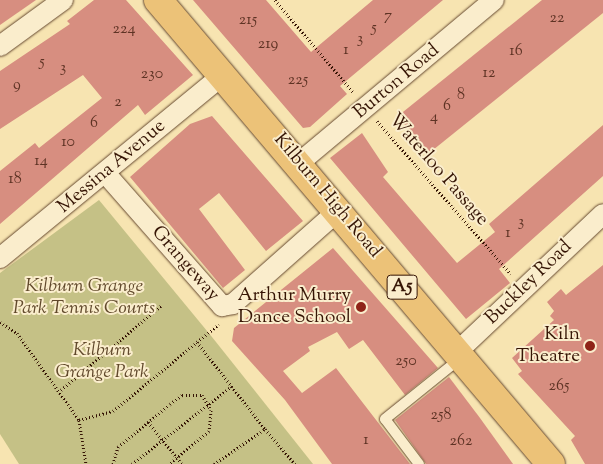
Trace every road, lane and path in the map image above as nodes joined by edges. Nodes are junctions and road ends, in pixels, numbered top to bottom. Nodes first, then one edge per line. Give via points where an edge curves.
1 (62, 0) edge
2 (158, 0) edge
3 (276, 0) edge
4 (494, 0) edge
5 (0, 46) edge
6 (224, 74) junction
7 (366, 108) junction
8 (300, 163) junction
9 (106, 174) junction
10 (339, 210) junction
11 (600, 223) edge
12 (0, 258) edge
13 (523, 288) junction
14 (162, 304) dead end
15 (0, 322) edge
16 (459, 356) junction
17 (232, 386) junction
18 (61, 390) junction
19 (209, 404) junction
20 (79, 420) junction
21 (148, 422) junction
22 (266, 429) junction
23 (162, 440) junction
24 (177, 458) junction
25 (86, 464) edge
26 (113, 464) edge
27 (132, 464) edge
28 (169, 464) edge
29 (182, 464) edge
30 (214, 464) edge
31 (295, 464) edge
32 (419, 464) edge
33 (551, 464) edge

1 - 5 street
2 - 6 main road, Kilburn High Road / A5
3 - 7 path, Waterloo Passage
4 - 7 street, Burton Road
6 - 8 main road, Kilburn High Road / A5
6 - 9 street, Messina Avenue
7 - 8 street, Burton Road
7 - 13 path, Waterloo Passage
8 - 10 main road, Kilburn High Road / A5
9 - 10 street, Grangeway via 222,306 233,304
9 - 12 street, Messina Avenue
10 - 16 main road, Kilburn High Road / A5
11 - 13 street, Buckley Road
13 - 16 street, Buckley Road
14 - 18 path
15 - 18 path via 17,333
16 - 32 lane via 385,418
16 - 33 main road, Kilburn High Road / A5
17 - 19 path
17 - 20 path via 197,342 113,411
17 - 22 path
18 - 20 path
19 - 21 path via 202,395 182,396
19 - 23 path
19 - 24 path via 209,431
20 - 25 path
21 - 23 path
21 - 26 path via 118,447
22 - 30 path
22 - 31 path
23 - 24 path
23 - 27 path
24 - 28 path
24 - 29 path

